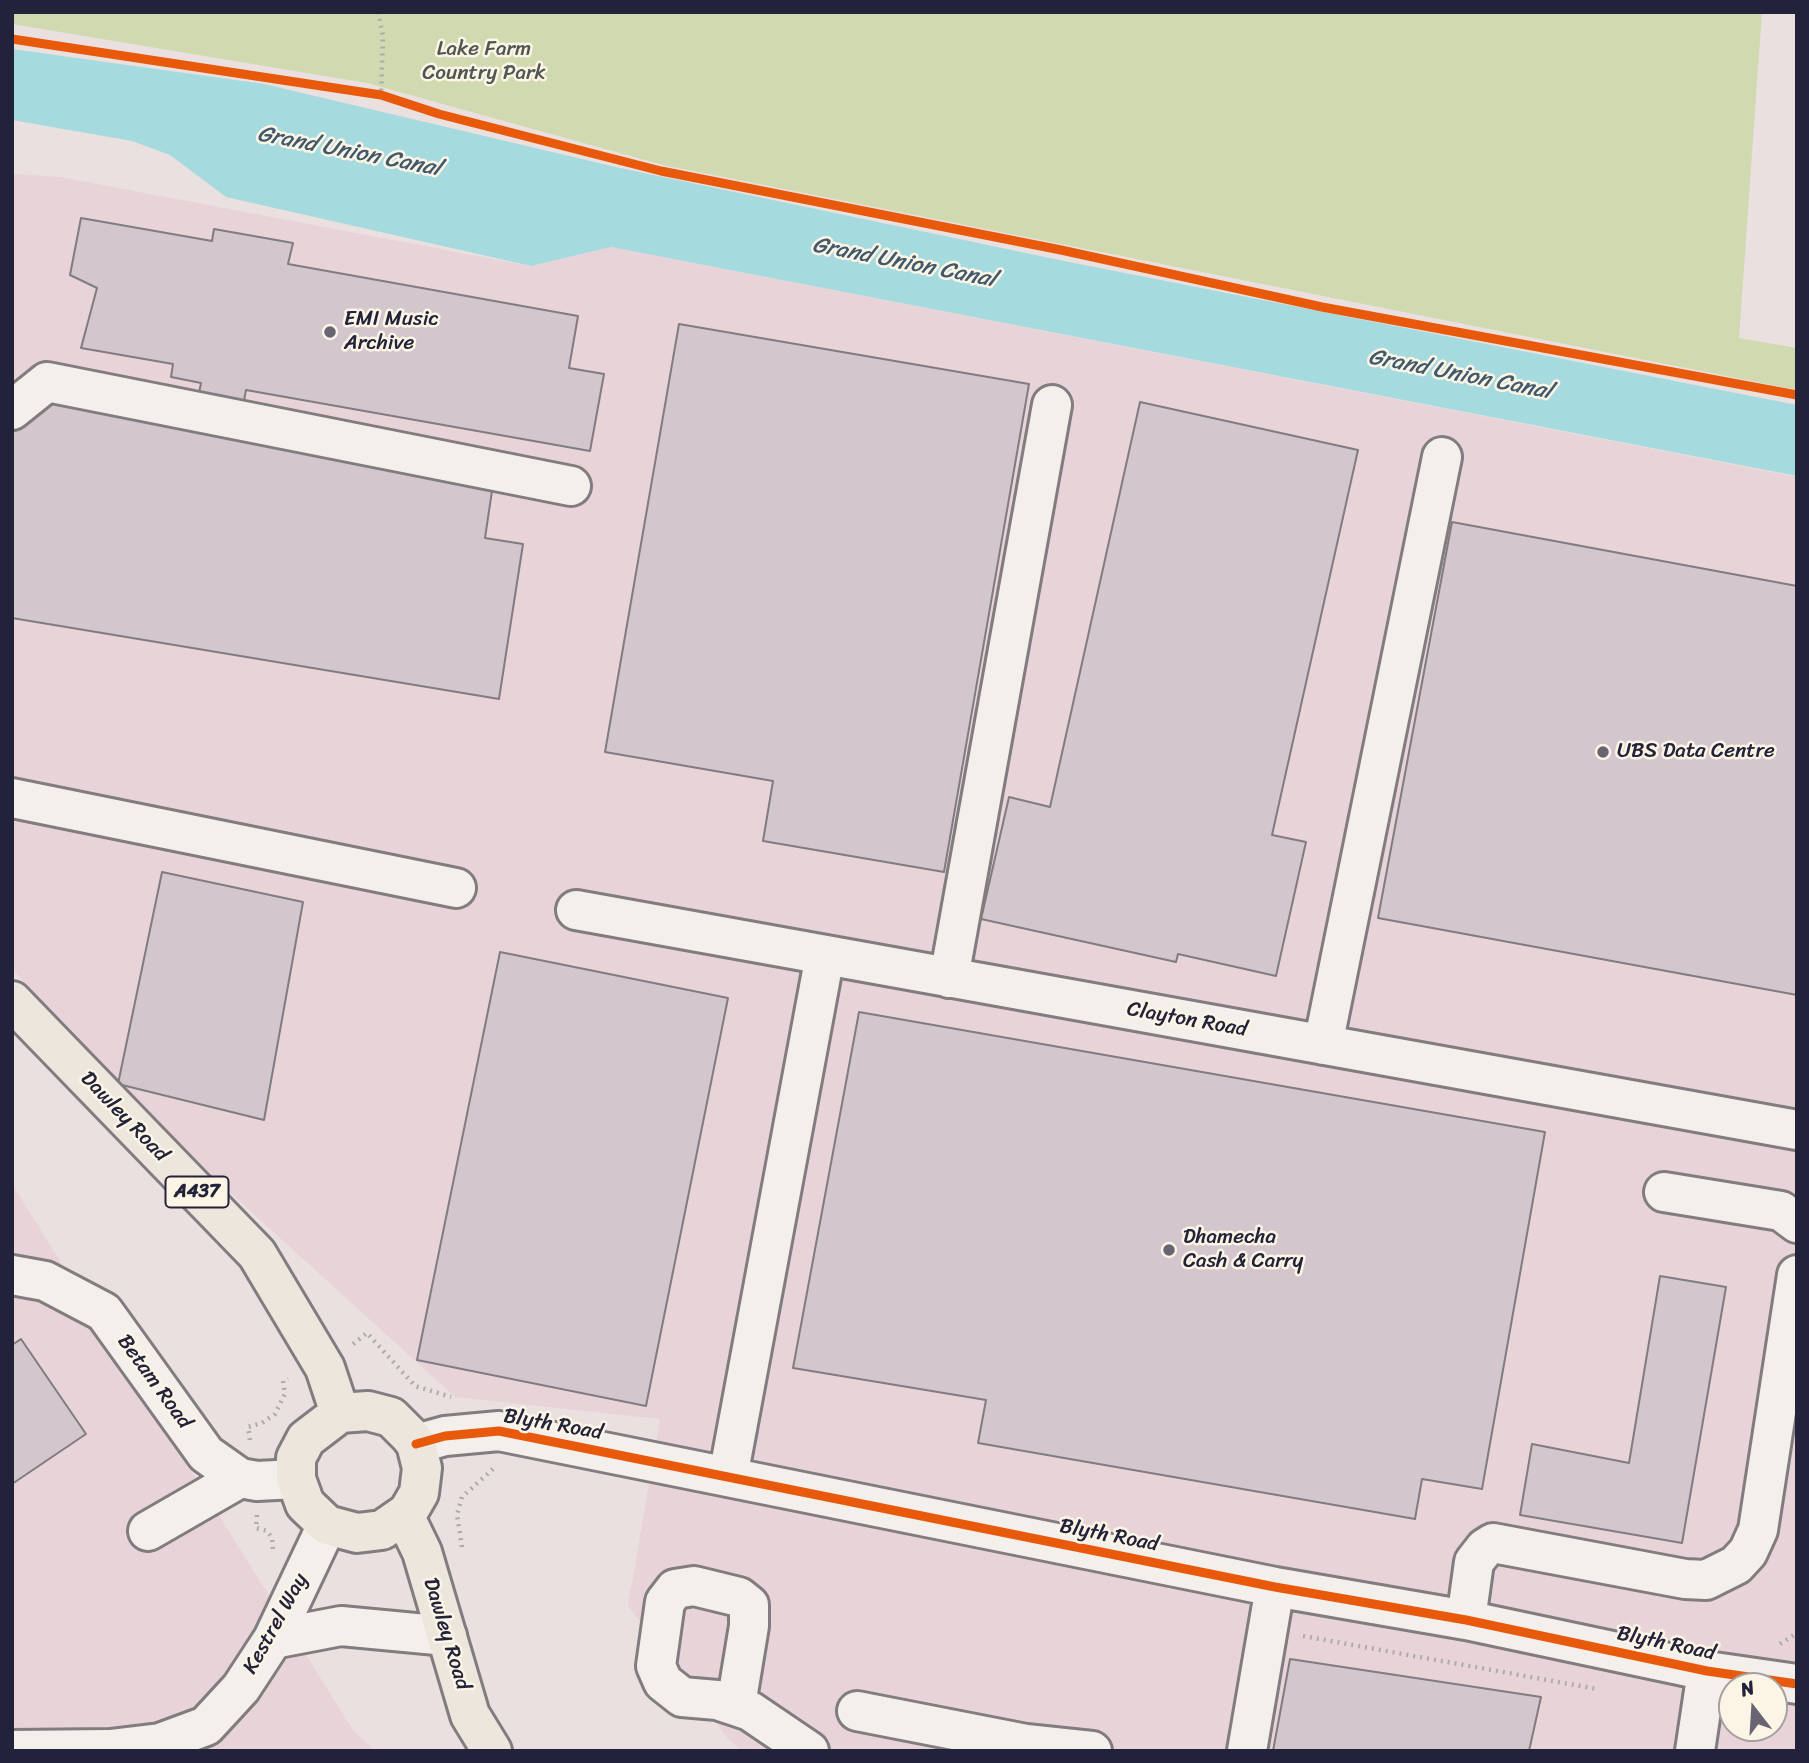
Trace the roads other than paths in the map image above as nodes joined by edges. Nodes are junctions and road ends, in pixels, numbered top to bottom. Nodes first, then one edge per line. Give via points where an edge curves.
1 (1052, 405) dead end
2 (12, 410) edge
3 (1442, 457) dead end
4 (571, 486) dead end
5 (12, 798) edge
6 (456, 888) dead end
7 (576, 910) dead end
8 (825, 955) junction
9 (949, 978) junction
10 (12, 1001) edge
11 (1323, 1045) junction
12 (1797, 1130) edge
13 (1664, 1192) dead end
14 (1797, 1223) edge
15 (12, 1275) edge
16 (1797, 1275) edge
17 (340, 1413) junction
18 (416, 1444) junction
19 (728, 1476) junction
20 (240, 1478) junction
21 (296, 1479) junction
22 (404, 1515) junction
23 (327, 1525) junction
24 (148, 1531) dead end
25 (1275, 1587) junction
26 (1466, 1620) junction
27 (447, 1636) junction
28 (272, 1639) junction
29 (1707, 1671) junction
30 (1797, 1684) edge
31 (736, 1705) dead end
32 (857, 1711) dead end
33 (215, 1738) edge
34 (12, 1750) edge
35 (492, 1751) edge
36 (809, 1751) edge
37 (1092, 1751) edge
38 (1247, 1751) edge
39 (1695, 1751) edge

1 - 9 street
2 - 4 street via 47,382
3 - 11 street
5 - 6 street
7 - 8 street, Clayton Road
8 - 9 street, Clayton Road
8 - 19 street
9 - 11 street, Clayton Road
10 - 17 main road, Dawley Road / A437 via 257,1254 325,1368
11 - 12 street, Clayton Road
13 - 14 street via 1781,1211
15 - 20 street, Betam Road via 45,1281 103,1312 206,1454
16 - 26 street via 1758,1530 1736,1565 1706,1580 1685,1579 1493,1543 1474,1562
17 - 18 main road via 368,1411 391,1417
17 - 21 main road via 306,1439 296,1458
18 - 19 street, Blyth Road via 499,1431
18 - 22 main road via 422,1468 419,1493
19 - 25 street, Blyth Road
20 - 21 street
20 - 24 street
21 - 23 main road via 306,1504
22 - 23 main road via 382,1530 357,1533
22 - 27 main road, Dawley Road via 422,1552
23 - 28 street, Kestrel Way
25 - 26 street, Blyth Road
25 - 38 street
26 - 29 street, Blyth Road
27 - 28 street via 341,1626
27 - 35 main road, Dawley Road via 470,1714
28 - 33 street, Kestrel Way
29 - 30 street, Blyth Road
29 - 39 street
31 - 36 street
32 - 37 street via 1027,1744
33 - 34 street, Kestrel Way via 110,1749

